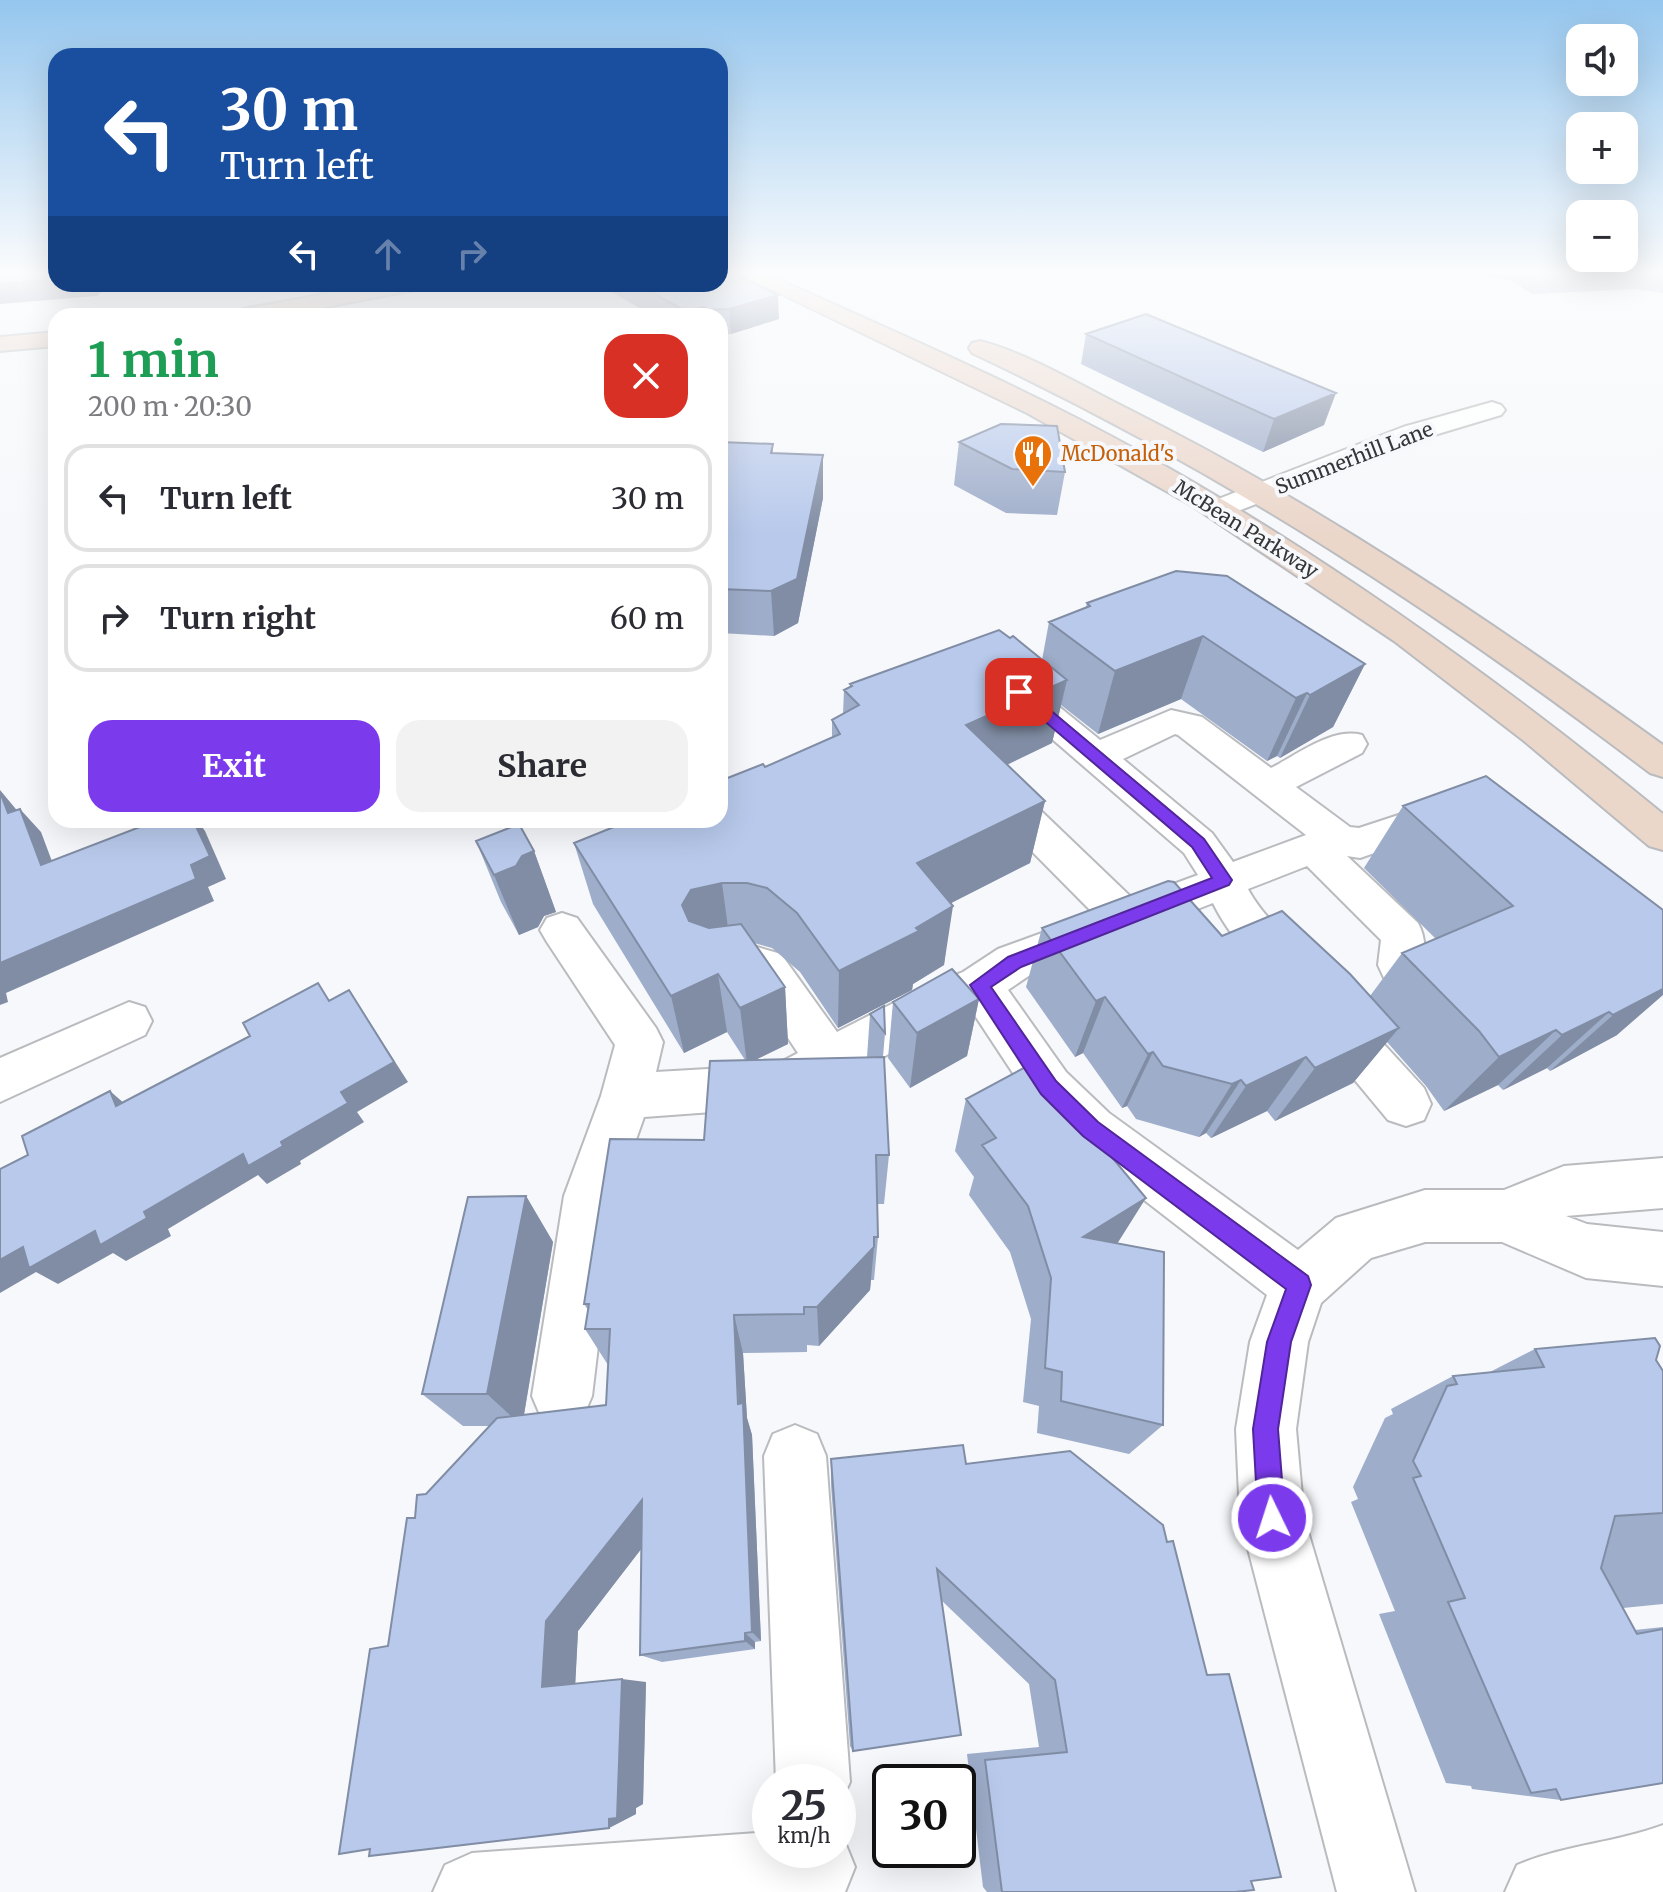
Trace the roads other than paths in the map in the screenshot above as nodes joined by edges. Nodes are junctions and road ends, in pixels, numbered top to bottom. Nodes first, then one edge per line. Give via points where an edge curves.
1 (933, 359) edge
2 (1004, 359) edge
3 (1492, 410) dead end
4 (1263, 492) junction
5 (1218, 509) junction
6 (1019, 692) edge
7 (1349, 744) dead end
8 (1094, 758) junction
9 (1663, 764) edge
10 (1267, 786) junction
11 (1002, 797) edge
12 (1426, 820) edge
13 (1663, 836) edge
14 (1326, 845) junction
15 (1223, 880) junction
16 (1125, 918) junction
17 (562, 930) dead end
18 (1400, 965) dead end
19 (718, 966) edge
20 (979, 985) junction
21 (129, 1021) dead end
22 (831, 1062) junction
23 (0, 1081) edge
24 (626, 1096) junction
25 (1406, 1104) dead end
26 (1663, 1183) edge
27 (1504, 1216) junction
28 (1663, 1259) edge
29 (1299, 1285) junction
30 (562, 1396) dead end
31 (795, 1456) dead end
32 (812, 1764) edge
33 (1663, 1863) edge
34 (818, 1870) edge
35 (472, 1892) edge
36 (1376, 1892) edge
37 (1544, 1892) edge

1 - 5 main road, McBean Parkway via 1012,396
2 - 4 main road, McBean Parkway via 1091,399
3 - 4 street, Summerhill Lane via 1412,433
4 - 5 street, Summerhill Lane
4 - 9 main road, McBean Parkway via 1492,639
5 - 13 main road, McBean Parkway via 1451,668
6 - 8 street
7 - 10 street
8 - 10 street via 1171,722 1189,725
8 - 15 street via 1198,843
10 - 14 street
11 - 16 street
12 - 14 street via 1360,843
14 - 15 street
14 - 18 street via 1403,935
15 - 16 street
15 - 25 street via 1239,913
16 - 20 street via 1014,962
17 - 24 street via 639,1042
19 - 22 street via 748,960 765,967
20 - 22 street via 941,1000
20 - 29 street via 1049,1087 1091,1129
21 - 23 street
22 - 24 street via 781,1086
24 - 30 street via 590,1196
26 - 27 street via 1564,1191
27 - 28 street via 1586,1251
27 - 29 street via 1425,1216 1355,1237
29 - 36 street via 1279,1342 1266,1429 1272,1518
31 - 32 street
33 - 37 street via 1626,1877
34 - 35 street

